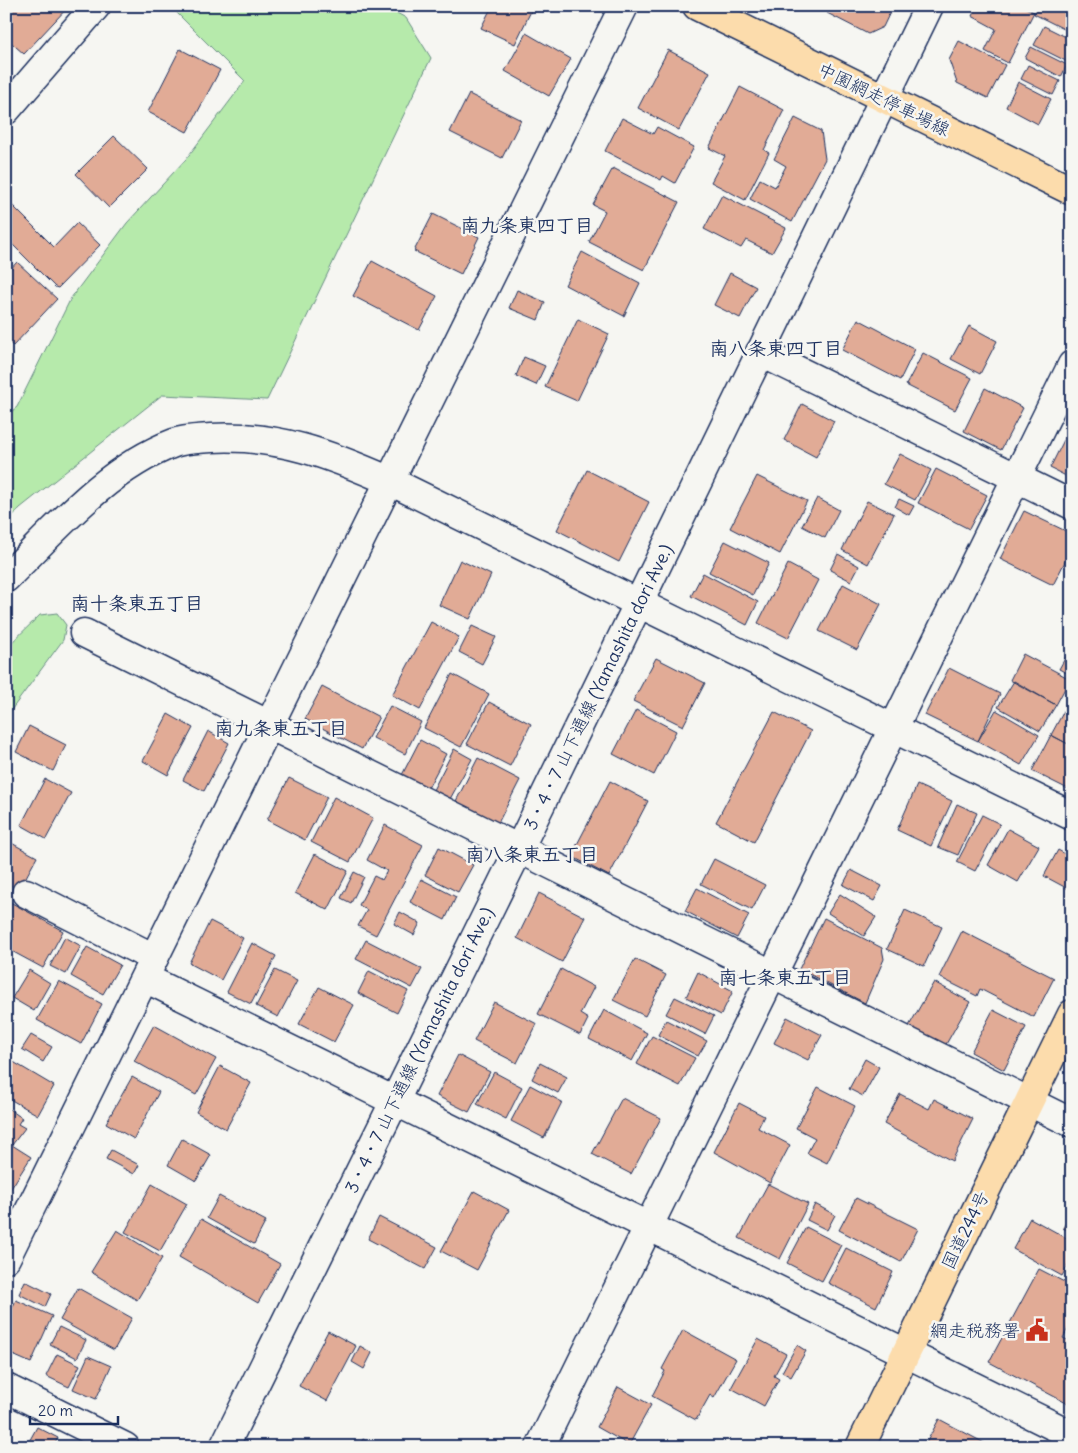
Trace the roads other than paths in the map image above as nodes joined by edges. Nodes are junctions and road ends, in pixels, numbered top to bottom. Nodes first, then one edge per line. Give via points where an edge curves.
1 (96, 6) edge
2 (624, 6) edge
3 (697, 6) edge
4 (929, 6) edge
5 (884, 99) junction
6 (6, 110) edge
7 (1072, 191) edge
8 (760, 352) junction
9 (1072, 365) edge
10 (1016, 478) junction
11 (390, 481) junction
12 (1072, 505) edge
13 (6, 578) edge
14 (638, 602) junction
15 (84, 633) dead end
16 (269, 725) junction
17 (894, 728) junction
18 (1072, 816) edge
19 (519, 849) junction
20 (26, 894) dead end
21 (149, 968) junction
22 (772, 975) junction
23 (1072, 1014) edge
24 (394, 1101) junction
25 (1028, 1102) junction
26 (1072, 1123) edge
27 (649, 1227) junction
28 (6, 1258) edge
29 (905, 1353) junction
30 (6, 1388) edge
31 (1072, 1435) edge
32 (125, 1447) edge
33 (224, 1447) edge
34 (540, 1447) edge
35 (860, 1447) edge

1 - 6 street
2 - 11 street
3 - 5 main road, 中園網走停車場線
4 - 5 street, 3・4・7 山下通線 (Yamashita dori Ave.)
5 - 7 main road, 中園網走停車場線
5 - 8 street, 3・4・7 山下通線 (Yamashita dori Ave.)
8 - 10 street
8 - 14 street, 3・4・7 山下通線 (Yamashita dori Ave.)
9 - 10 street
10 - 12 street
10 - 17 street
11 - 13 street via 308,448 273,441 223,437 175,443 102,487
11 - 14 street
11 - 16 street
14 - 17 street
14 - 19 street, 3・4・7 山下通線 (Yamashita dori Ave.)
15 - 16 street
16 - 19 street
16 - 21 street
17 - 18 street
17 - 22 street
19 - 22 street
19 - 24 street, 3・4・7 山下通線 (Yamashita dori Ave.)
20 - 21 street
21 - 24 street
21 - 28 street
22 - 25 street
22 - 27 street
23 - 25 main road, 国道244号
24 - 27 street
24 - 33 street, 3・4・7 山下通線 (Yamashita dori Ave.)
25 - 26 street
25 - 29 main road, 国道244号
27 - 29 street
27 - 34 street
29 - 31 street
29 - 35 main road, 国道244号
30 - 32 street

